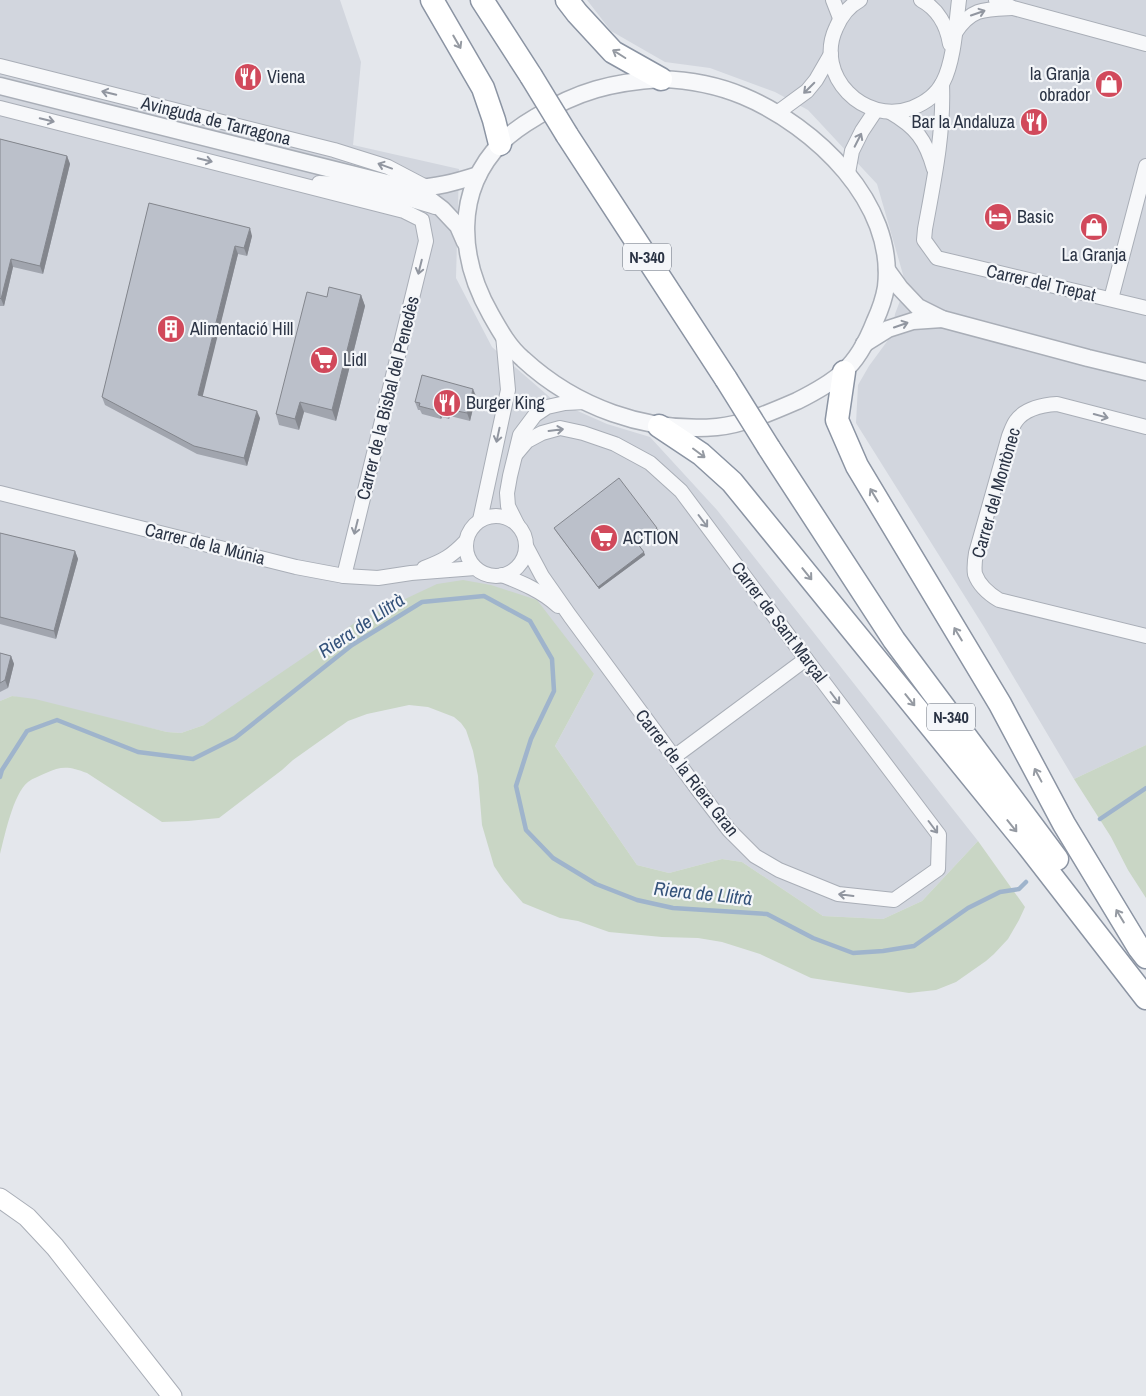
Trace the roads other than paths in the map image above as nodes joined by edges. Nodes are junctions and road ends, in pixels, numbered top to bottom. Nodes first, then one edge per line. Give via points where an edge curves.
1 (432, 0) edge
2 (482, 0) edge
3 (567, 0) edge
4 (833, 0) edge
5 (860, 0) edge
6 (921, 0) edge
7 (959, 0) edge
8 (996, 0) edge
9 (1012, 8) junction
10 (840, 18) junction
11 (954, 35) junction
12 (1146, 44) edge
13 (951, 52) junction
14 (830, 54) junction
15 (0, 66) edge
16 (661, 79) junction
17 (942, 84) junction
18 (0, 86) edge
19 (0, 108) edge
20 (883, 111) junction
21 (777, 113) junction
22 (500, 144) junction
23 (1146, 166) edge
24 (848, 173) junction
25 (935, 174) junction
26 (478, 175) junction
27 (294, 182) junction
28 (407, 188) junction
29 (428, 188) junction
30 (442, 209) junction
31 (466, 244) junction
32 (887, 270) junction
33 (1111, 299) junction
34 (1146, 308) edge
35 (942, 319) junction
36 (503, 335) junction
37 (864, 344) junction
38 (844, 372) junction
39 (1146, 372) edge
40 (585, 402) junction
41 (659, 426) junction
42 (1146, 427) edge
43 (516, 454) junction
44 (0, 493) edge
45 (480, 520) junction
46 (517, 524) junction
47 (466, 541) junction
48 (526, 546) junction
49 (475, 568) junction
50 (411, 573) junction
51 (502, 575) junction
52 (344, 576) junction
53 (570, 616) junction
54 (1146, 636) edge
55 (806, 659) junction
56 (674, 757) junction
57 (894, 900) joint
58 (1146, 957) edge
59 (1146, 978) edge
60 (1146, 998) edge
61 (0, 1198) edge
62 (172, 1396) edge

1 -> 22 highway via 483,88
2 - 59 highway, N-340, bridge via 894,640
16 -> 3 highway via 613,52
4 - 10 street
5 - 10 street
6 - 13 street via 941,18
7 - 11 street
8 - 9 street
11 -> 9 street via 969,16 980,11
9 - 12 street
10 - 14 street via 832,36
11 - 13 street
13 - 17 street via 949,69
14 - 20 street via 834,73 844,90 858,102
14 -> 21 street via 816,80
29 -> 15 street, Avinguda de Tarragona via 388,166 334,150
16 - 21 street via 709,85 743,96
16 - 22 street via 632,81 581,94 554,105
17 - 20 street via 920,105 905,110
17 - 25 street via 941,138
18 - 28 street, Avinguda de Tarragona
19 -> 27 street
24 -> 20 street via 852,151 862,131
20 - 25 street via 905,120 918,133 930,153
21 - 24 street via 804,132
22 - 26 street
23 - 33 street
24 - 32 street via 876,219
25 - 33 street, Carrer del Trepat via 924,240 937,258
26 - 29 street, Avinguda de Tarragona
26 - 31 street via 468,206
27 - 30 street via 366,188
27 -> 52 street, Carrer de la Bisbal del Penedès via 404,210 422,220 426,241
28 - 29 street, Avinguda de Tarragona
28 - 30 street, Avinguda de Tarragona via 426,196
30 - 31 street, Avinguda de Tarragona via 458,226
31 - 36 street via 473,276
32 - 35 street via 918,306
32 - 37 street via 881,306
33 - 34 street, Carrer del Trepat
37 -> 35 street via 912,321
35 - 39 street
36 - 40 street via 537,371
36 -> 45 street via 508,390
37 - 38 street
38 - 41 street via 804,397 752,419 720,427
58 -> 38 highway via 1064,824 1000,704 856,466 837,420
40 - 41 street
40 - 43 street via 547,407 534,415 520,435
41 -> 60 highway via 701,454 732,482 1029,847
54 -> 42 street, Carrer del Montònec via 999,600 983,587 975,573 976,554 1009,436 1016,421 1026,411 1057,404
43 - 46 street via 507,492 508,506
43 -> 55 street, Carrer de Sant Marçal via 527,441 560,428 615,444 650,463 681,491
44 - 52 street, Carrer de la Múnia via 296,567
45 - 46 street via 495,515
45 - 47 street via 473,525
46 - 48 street
47 - 49 street via 468,558
47 - 50 street, Carrer de la Múnia via 455,553
48 - 51 street via 518,568
48 - 53 street, Carrer de la Riera Gran
49 - 50 street, Carrer de la Múnia
49 - 51 street via 496,577
50 - 52 street, Carrer de la Múnia via 378,578
51 - 53 street, Carrer de la Riera Gran via 527,585
53 - 56 street, Carrer de la Riera Gran
55 - 56 street
55 -> 57 street, Carrer de Sant Marçal via 939,835 938,869
57 -> 56 street, Carrer de la Riera Gran via 838,894 779,870 755,856 729,830
61 - 62 main road via 27,1217 55,1247

